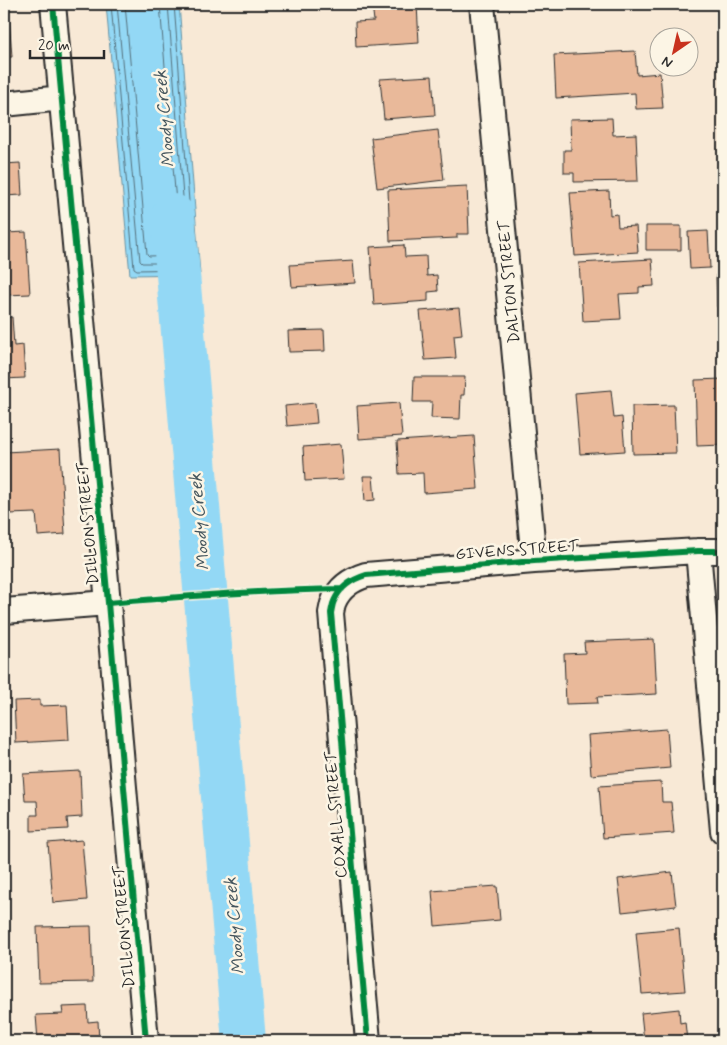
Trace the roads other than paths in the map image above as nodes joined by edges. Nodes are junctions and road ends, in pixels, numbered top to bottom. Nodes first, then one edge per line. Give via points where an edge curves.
1 (53, 4) edge
2 (482, 4) edge
3 (62, 98) junction
4 (4, 104) edge
5 (723, 546) edge
6 (698, 551) junction
7 (723, 551) edge
8 (534, 561) junction
9 (342, 589) joint
10 (108, 603) junction
11 (4, 611) edge
12 (723, 831) edge
13 (146, 1041) edge
14 (368, 1041) edge

1 - 3 street, DILLON STREET
2 - 8 street, DALTON STREET
3 - 4 street
3 - 10 street, DILLON STREET
5 - 6 street, GIVENS STREET
6 - 7 street, GIVENS STREET
6 - 8 street, GIVENS STREET
6 - 12 street
8 - 9 street, GIVENS STREET via 366,575
9 - 14 street, COXALL STREET via 331,613
10 - 11 street
10 - 13 street, DILLON STREET

